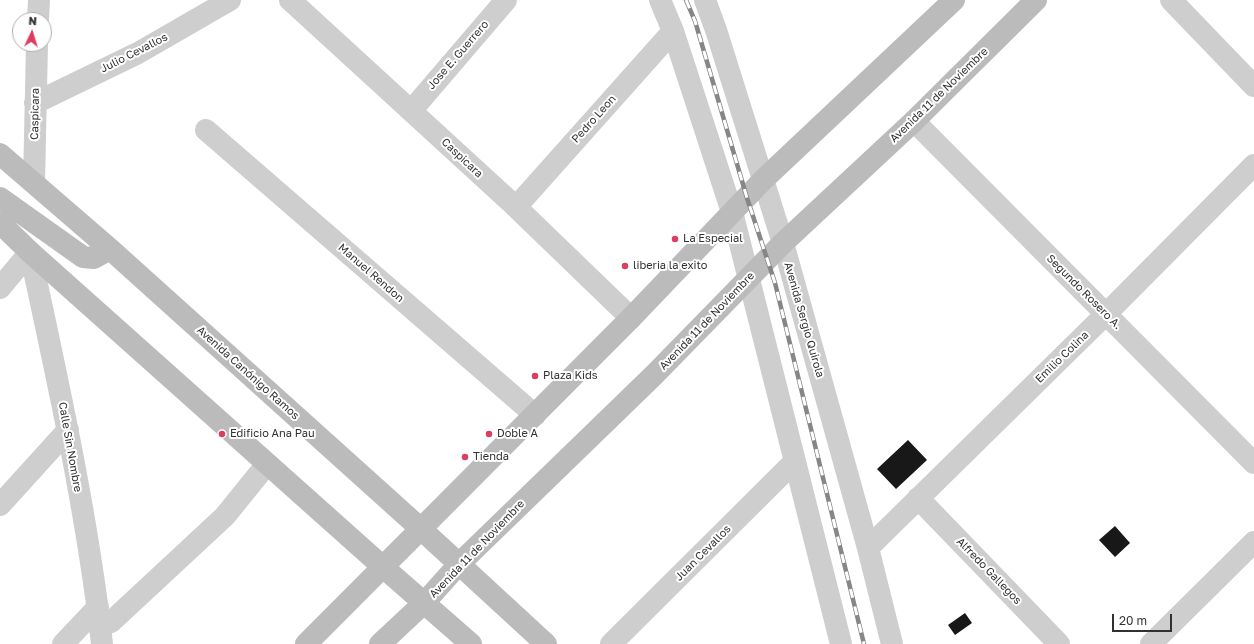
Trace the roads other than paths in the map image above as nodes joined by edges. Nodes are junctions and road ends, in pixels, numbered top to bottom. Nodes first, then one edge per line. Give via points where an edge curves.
1 (39, 0) edge
2 (230, 0) edge
3 (290, 0) edge
4 (506, 0) edge
5 (660, 0) edge
6 (705, 0) edge
7 (954, 0) edge
8 (1036, 0) edge
9 (1171, 0) edge
10 (38, 12) edge
11 (673, 31) junction
12 (37, 52) edge
13 (1254, 86) edge
14 (35, 103) junction
15 (411, 111) junction
16 (914, 121) junction
17 (206, 130) dead end
18 (0, 154) edge
19 (1254, 165) edge
20 (763, 180) junction
21 (34, 183) junction
22 (0, 198) edge
23 (516, 207) junction
24 (732, 212) junction
25 (0, 223) edge
26 (783, 243) junction
27 (110, 249) junction
28 (30, 252) junction
29 (748, 278) junction
30 (0, 288) edge
31 (1106, 314) junction
32 (631, 318) junction
33 (535, 415) junction
34 (68, 430) junction
35 (794, 462) junction
36 (1254, 463) edge
37 (267, 464) junction
38 (918, 498) junction
39 (0, 506) edge
40 (421, 529) junction
41 (1254, 542) edge
42 (868, 548) junction
43 (459, 564) junction
44 (383, 567) junction
45 (425, 602) junction
46 (100, 625) edge
47 (63, 644) edge
48 (306, 644) edge
49 (380, 644) edge
50 (471, 644) edge
51 (546, 644) edge
52 (611, 644) edge
53 (841, 644) edge
54 (892, 644) edge
55 (1059, 644) edge
56 (1151, 644) edge

1 - 10 street
2 - 14 street, Julio Cevallos via 138,53
3 - 15 street, Caspicara
4 - 15 street, Jose E. Guerrero
5 - 11 street
6 - 20 street, Avenida Sergio Quirola
7 - 20 main road
8 - 16 main road, Avenida 11 de Noviembre
9 - 13 street
11 - 23 street, Pedro Leon
11 - 24 street
12 - 14 street, Caspicara
14 - 21 street, Caspicara
15 - 23 street, Caspicara
16 - 26 main road, Avenida 11 de Noviembre
16 - 31 street, Segundo Rosero A.
17 - 33 street, Manuel Rendon
18 - 21 main road, Avenida Canónigo Ramos
19 - 31 street, Emilio Colina
20 - 24 main road
20 - 26 street, Avenida Sergio Quirola
21 - 27 main road, Avenida Canónigo Ramos
22 - 27 main road via 83,257 94,258
23 - 32 street, Caspicara
24 - 29 street
24 - 32 main road
25 - 28 main road
26 - 29 main road, Avenida 11 de Noviembre
26 - 42 street, Avenida Sergio Quirola
27 - 40 main road, Avenida Canónigo Ramos
28 - 30 street
28 - 34 street, Calle Sin Nombre
28 - 37 main road
29 - 35 street
29 - 43 main road, Avenida 11 de Noviembre via 654,375
31 - 36 street, Segundo Rosero A.
31 - 38 street, Emilio Colina
32 - 33 main road
33 - 40 main road
34 - 39 street
34 - 46 street, Calle Sin Nombre
35 - 52 street, Juan Cevallos
35 - 53 street
37 - 44 main road
37 - 46 street via 225,516 111,622
38 - 42 street, Emilio Colina
38 - 55 street, Alfredo Gallegos
40 - 43 main road, Avenida Canónigo Ramos
40 - 44 main road
41 - 56 street
42 - 54 street, Avenida Sergio Quirola
43 - 45 main road, Avenida 11 de Noviembre
43 - 51 main road, Avenida Canónigo Ramos
44 - 45 main road
44 - 48 main road
45 - 49 main road, Avenida 11 de Noviembre
45 - 50 main road
46 - 47 street

